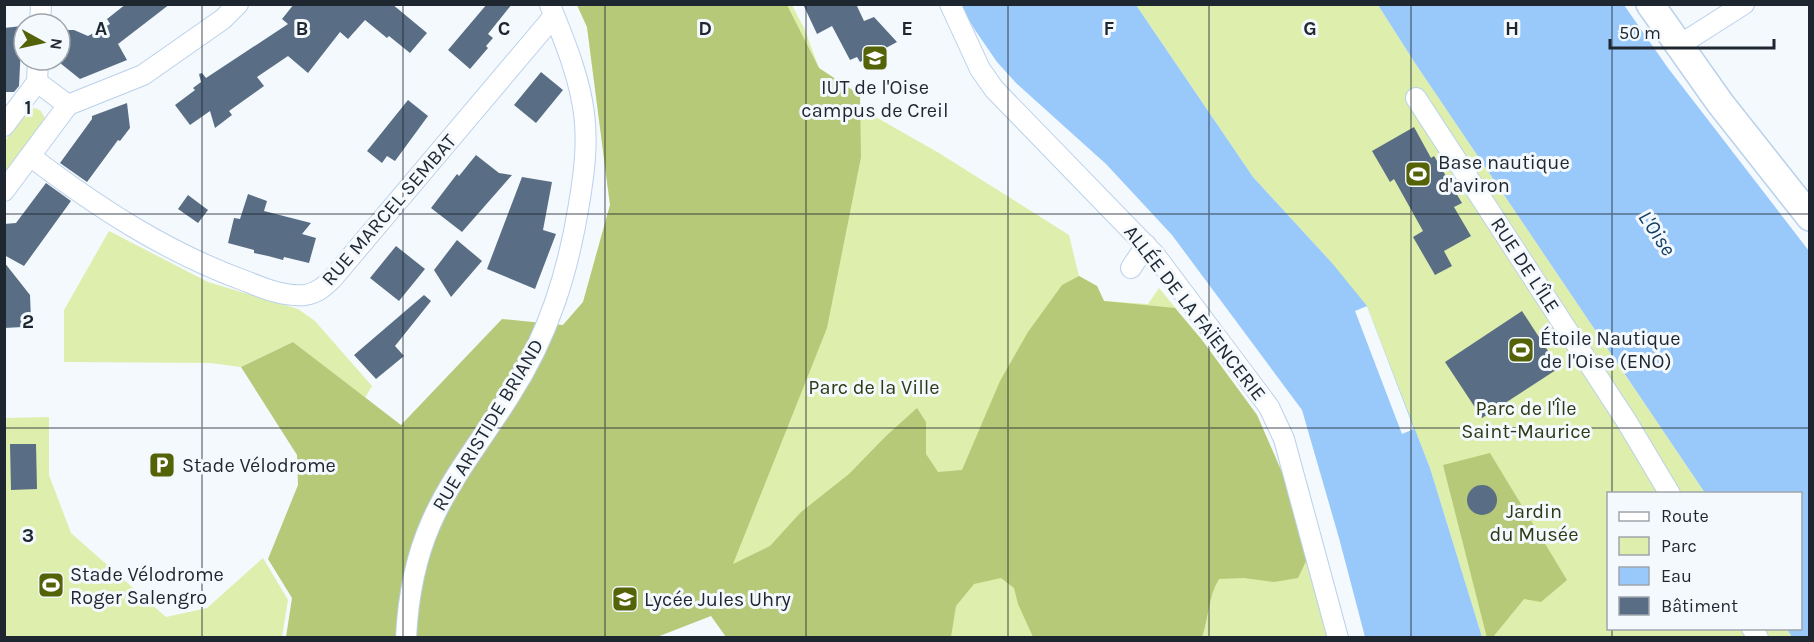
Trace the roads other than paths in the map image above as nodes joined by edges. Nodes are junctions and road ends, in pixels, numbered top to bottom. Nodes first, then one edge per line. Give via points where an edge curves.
1 (238, 4) edge
2 (950, 4) edge
3 (1650, 4) edge
4 (1744, 4) edge
5 (552, 10) edge
6 (1678, 46) junction
7 (37, 72) edge
8 (37, 82) junction
9 (1416, 98) dead end
10 (68, 105) junction
11 (4, 126) edge
12 (30, 156) junction
13 (4, 191) edge
14 (1809, 217) edge
15 (1146, 245) junction
16 (1131, 268) dead end
17 (1669, 492) edge
18 (406, 638) edge
19 (1338, 638) edge

1 - 10 street via 223,19 143,75
2 - 15 street, ALLÉE DE LA FAÏENCERIE via 980,69 994,89
3 - 6 street
4 - 6 street
5 - 12 street, RUE MARCEL SEMBAT via 332,279 307,295 265,288 177,252 136,231
5 - 18 street, RUE ARISTIDE BRIAND via 566,42 584,113 585,145 577,214 562,282 553,311 522,376 432,521 414,573
6 - 14 street
7 - 8 street
8 - 10 street
8 - 11 street
9 - 17 street, RUE DE L'ÎLE
10 - 12 street
12 - 13 street
15 - 16 street
15 - 19 street, ALLÉE DE LA FAÏENCERIE via 1276,419

